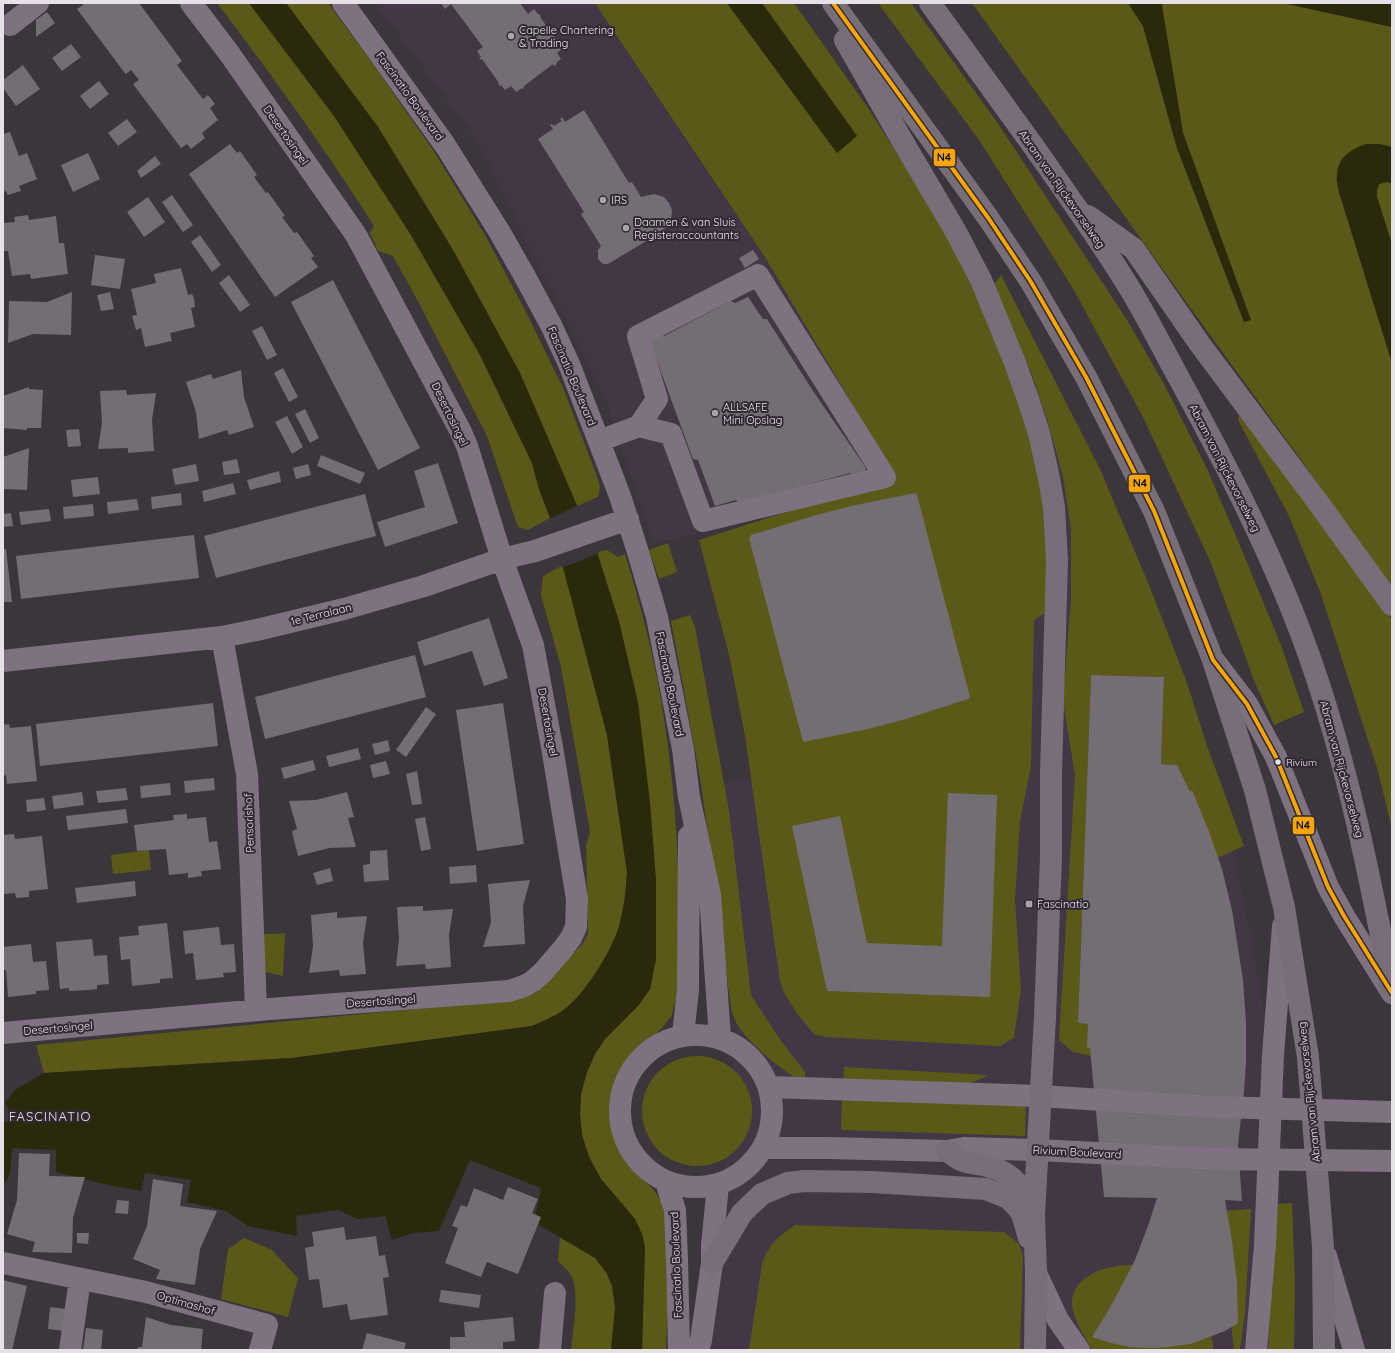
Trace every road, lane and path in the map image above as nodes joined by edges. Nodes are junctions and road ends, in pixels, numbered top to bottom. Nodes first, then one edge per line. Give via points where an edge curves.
1 (38, 3) edge
2 (190, 3) edge
3 (343, 3) edge
4 (825, 3) edge
5 (833, 3) edge
6 (930, 3) edge
7 (10, 26) dead end
8 (1078, 210) junction
9 (640, 426) junction
10 (599, 441) junction
11 (628, 519) junction
12 (502, 559) junction
13 (1392, 605) edge
14 (222, 637) junction
15 (1213, 660) junction
16 (3, 661) edge
17 (689, 797) junction
18 (1284, 907) junction
19 (1392, 992) edge
20 (256, 1010) junction
21 (3, 1032) edge
22 (683, 1035) junction
23 (720, 1038) junction
24 (769, 1087) junction
25 (1040, 1096) junction
26 (1392, 1112) edge
27 (763, 1148) junction
28 (1038, 1150) junction
29 (947, 1151) junction
30 (1392, 1161) edge
31 (666, 1182) junction
32 (718, 1185) junction
33 (1034, 1215) junction
34 (1323, 1247) junction
35 (712, 1263) junction
36 (3, 1264) edge
37 (1036, 1273) junction
38 (80, 1279) junction
39 (555, 1293) dead end
40 (70, 1350) edge
41 (260, 1350) edge
42 (550, 1350) edge
43 (678, 1350) edge
44 (698, 1350) edge
45 (1035, 1350) edge
46 (1079, 1350) edge
47 (1256, 1350) edge
48 (1324, 1350) edge
49 (1354, 1350) edge

1 - 7 street
2 - 12 street, Desertosingel via 229,53 356,235 460,430
3 - 10 street, Fascinatio Boulevard via 445,145 499,231 551,325
4 - 25 highway via 981,280 1028,399 1049,478 1054,507 1057,560 1051,856
5 - 15 highway, Abram van Rijckevorselweg via 989,219 1031,282 1086,377 1154,511
6 - 8 highway, Abram van Rijckevorselweg
8 - 13 highway via 1134,249 1199,343
8 - 19 highway, Abram van Rijckevorselweg via 1131,290 1199,415 1249,513 1288,602 1310,658 1347,780 1364,848
9 - 9 street via 671,434 703,521 885,477 758,275 638,336 657,399
9 - 10 street
10 - 11 street, Fascinatio Boulevard
11 - 12 street, 1e Terralaan via 535,551
11 - 17 street, Fascinatio Boulevard via 657,617 683,749
12 - 14 street, 1e Terralaan via 424,586 344,609
12 - 20 street, Desertosingel via 533,645 552,747 577,899 576,927 571,938 543,972 524,986 509,991
14 - 16 street, 1e Terralaan
14 - 20 street, Pensorishof via 247,774
15 - 18 highway, Abram van Rijckevorselweg via 1255,790
15 - 19 street, Abram van Rijckevorselweg via 1247,704 1276,757 1328,887
17 - 22 street, Fascinatio Boulevard via 688,990
17 - 23 street, Fascinatio Boulevard via 710,895
18 - 34 highway, Abram van Rijckevorselweg via 1308,1057
18 - 47 street via 1273,1055 1265,1245
20 - 21 street, Desertosingel
22 - 23 street via 702,1034
22 - 31 street via 666,1040 650,1049 638,1061 627,1076 620,1099 621,1129 627,1145 637,1161 650,1173
23 - 24 street via 737,1046 751,1057
24 - 25 street
24 - 27 street via 773,1108 770,1129
25 - 26 street, bridge via 1215,1107
25 - 28 highway
27 - 29 street, Rivium Boulevard
27 - 32 street via 751,1164 736,1177
28 - 29 street, Rivium Boulevard via 964,1148
28 - 30 street, Rivium Boulevard, bridge via 1216,1158
28 - 33 highway
29 - 33 highway via 963,1162 988,1166 1012,1177 1027,1196
31 - 32 street via 683,1187 701,1188
31 - 43 street, Fascinatio Boulevard via 675,1210
32 - 35 street
33 - 37 highway
34 - 48 highway, Abram van Rijckevorselweg
34 - 49 street, Abram van Rijckevorselweg
35 - 37 highway via 742,1213 762,1194 788,1183 804,1181 872,1182 986,1189 1008,1198 1022,1214
35 - 44 street
36 - 38 street, Optimashof
37 - 45 highway
37 - 46 street via 1058,1320
38 - 40 street
38 - 41 street, Optimashof via 146,1292 267,1325
39 - 42 street

